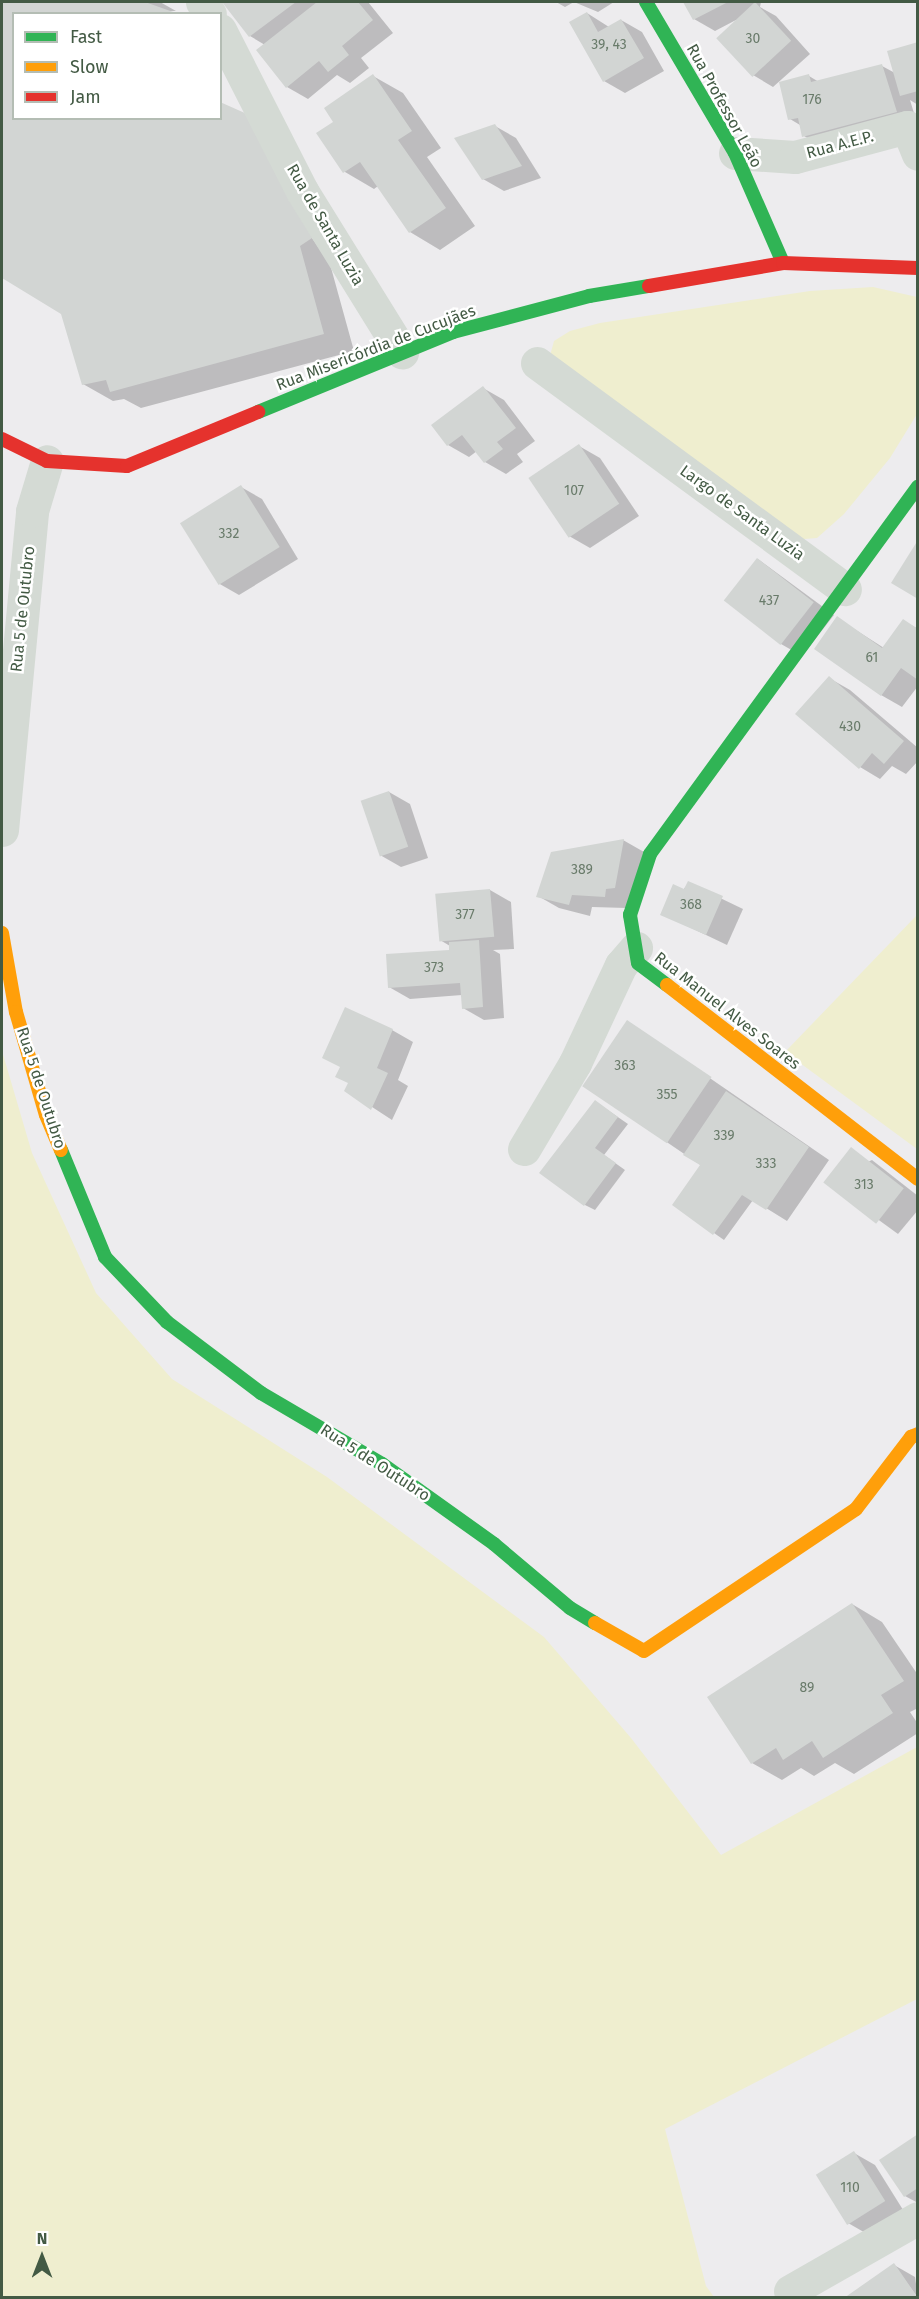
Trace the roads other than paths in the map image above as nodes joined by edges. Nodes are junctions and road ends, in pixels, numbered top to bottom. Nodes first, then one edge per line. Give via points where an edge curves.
1 (646, 2) edge
2 (222, 34) edge
3 (912, 140) edge
4 (735, 153) junction
5 (783, 263) junction
6 (918, 268) edge
7 (402, 352) junction
8 (537, 363) dead end
9 (2, 439) edge
10 (47, 461) junction
11 (918, 486) edge
12 (845, 589) junction
13 (2, 830) edge
14 (2, 933) edge
15 (636, 948) junction
16 (524, 1149) dead end
17 (918, 1179) edge
18 (918, 1434) edge
19 (918, 2218) edge
20 (790, 2291) dead end

1 - 4 street, Rua Professor Leão
2 - 7 street, Rua de Santa Luzia via 302,191
3 - 4 street, Rua A.E.P. via 795,157
4 - 5 street, Rua Professor Leão
5 - 6 street, Rua Misericórdia de Cucujães
5 - 7 street, Rua Misericórdia de Cucujães via 589,296 453,332
7 - 10 street, Rua Misericórdia de Cucujães via 127,466
8 - 12 street, Largo de Santa Luzia
9 - 10 street, Rua Misericórdia de Cucujães
10 - 13 street, Rua 5 de Outubro via 32,511
11 - 12 street
12 - 15 street, Rua Manuel Alves Soares via 650,854 630,915
14 - 18 street, Rua 5 de Outubro via 16,1012 46,1115 105,1257 167,1322 261,1393 382,1464 494,1544 570,1608 644,1651 856,1509 911,1437
15 - 16 street via 621,965 575,1063
15 - 17 street, Rua Manuel Alves Soares via 638,963
19 - 20 street

